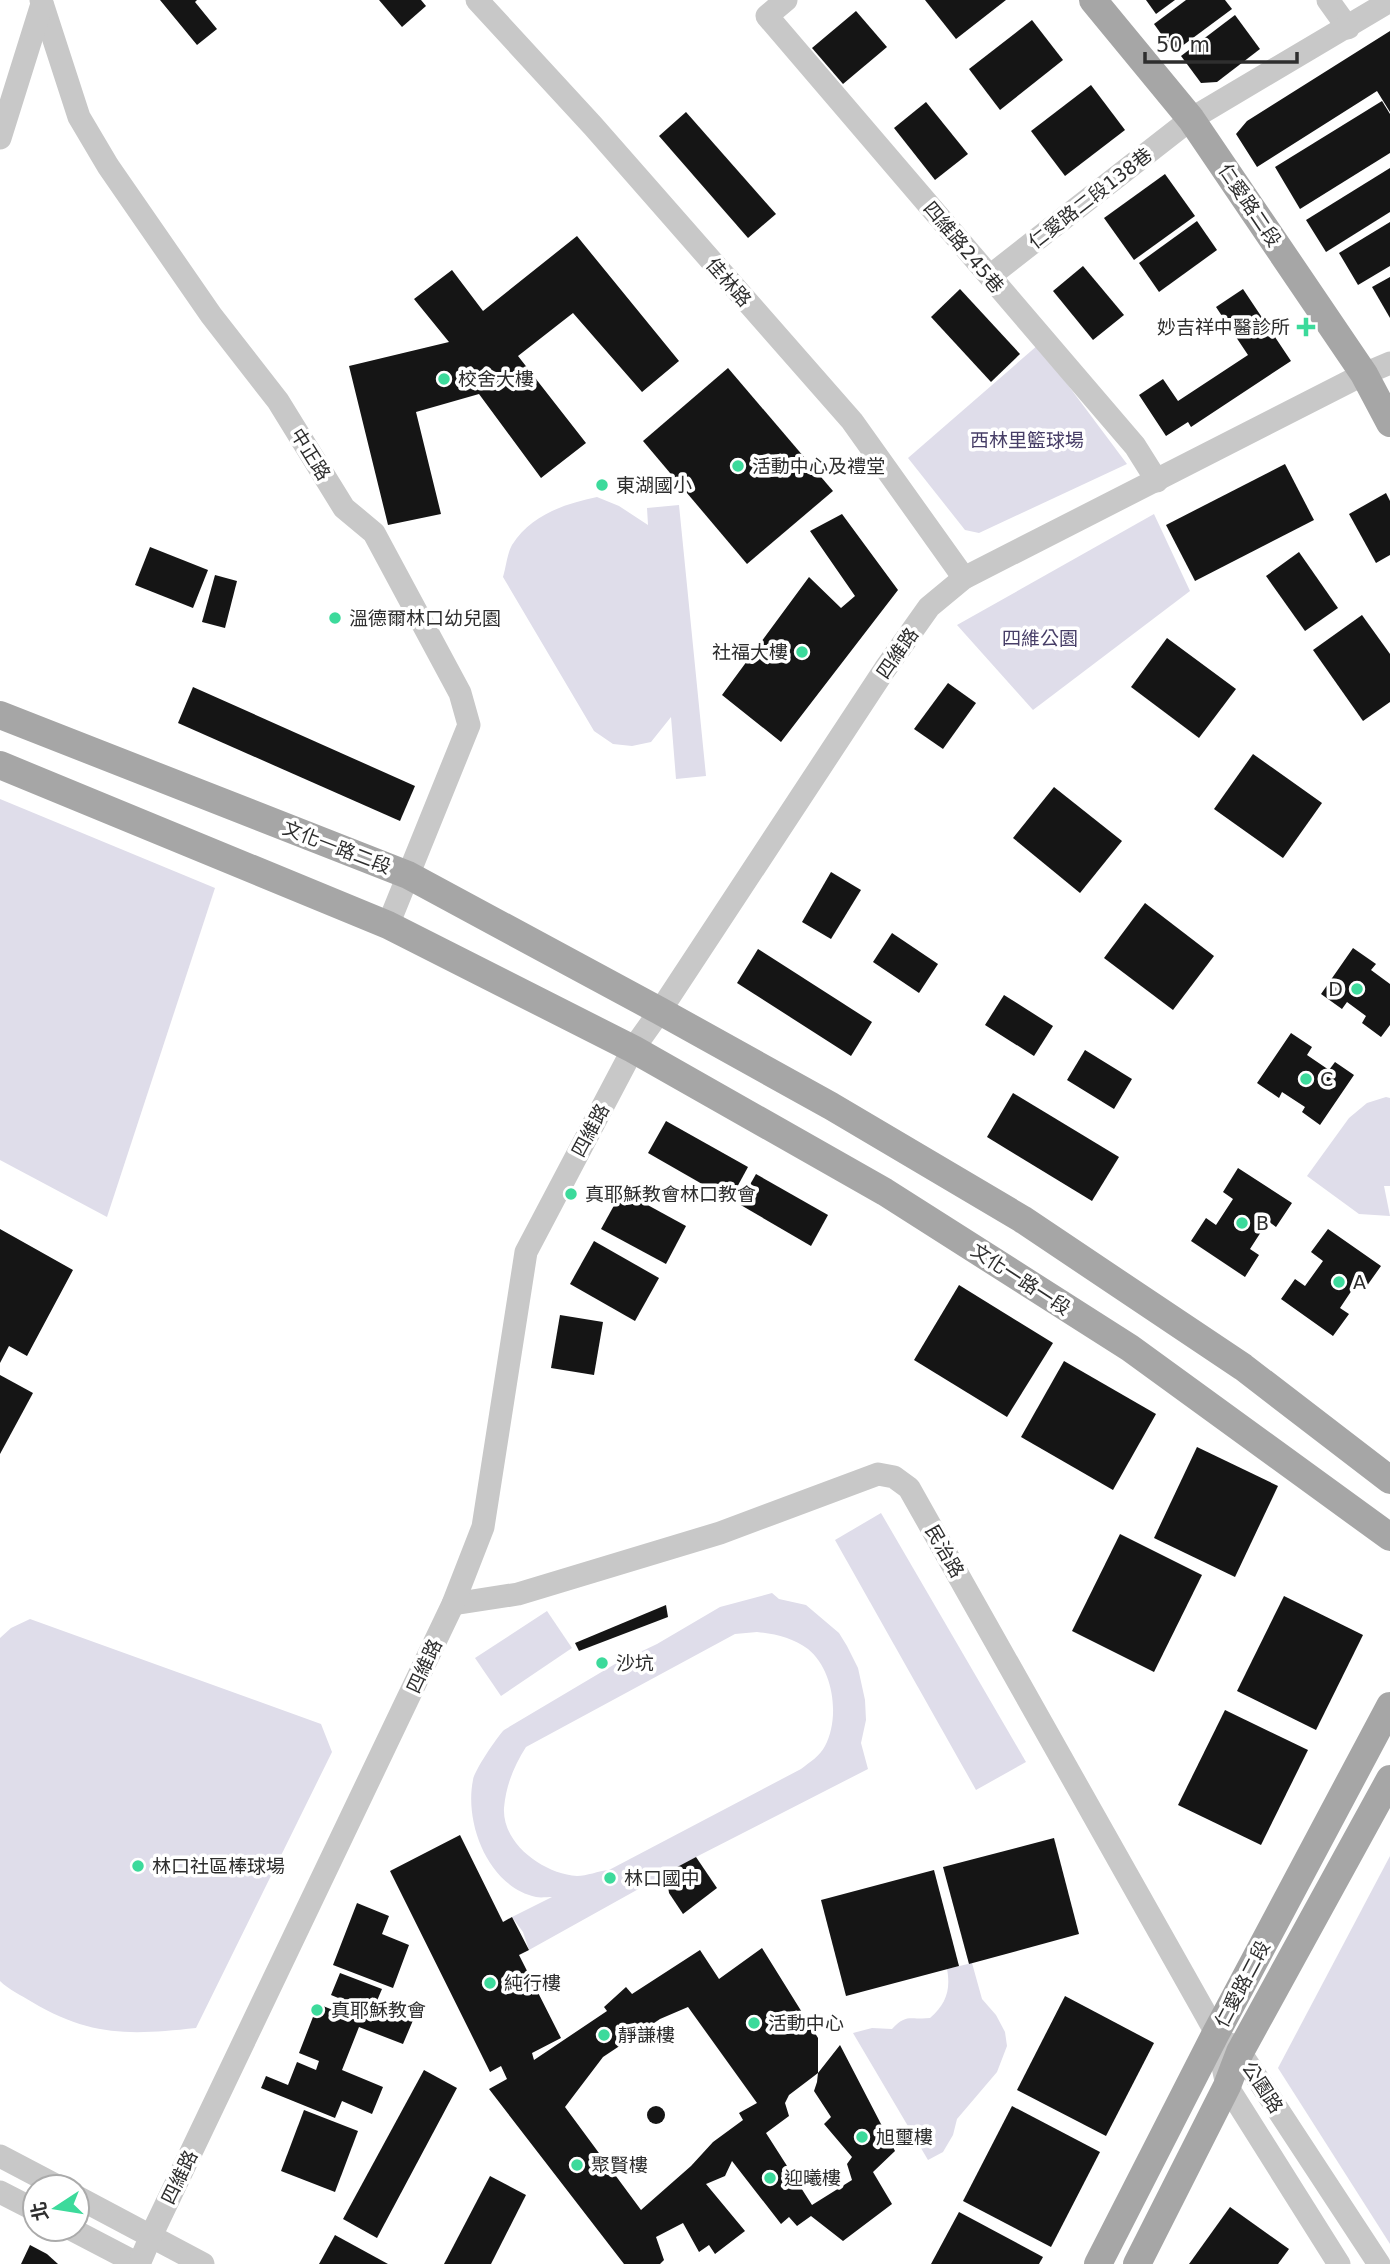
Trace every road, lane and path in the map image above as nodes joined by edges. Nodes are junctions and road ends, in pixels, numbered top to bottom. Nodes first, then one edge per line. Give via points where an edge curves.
1 (477, 0) edge
2 (786, 0) edge
3 (1093, 0) edge
4 (1328, 0) edge
5 (1390, 1) edge
6 (42, 2) edge
7 (1348, 28) junction
8 (1191, 119) junction
9 (0, 138) edge
10 (989, 276) junction
11 (1390, 363) edge
12 (1364, 374) junction
13 (1390, 423) edge
14 (1157, 481) junction
15 (964, 578) junction
16 (0, 715) edge
17 (0, 765) edge
18 (408, 875) junction
19 (388, 925) junction
20 (660, 1011) junction
21 (633, 1049) junction
22 (1390, 1480) edge
23 (1390, 1537) edge
24 (453, 1604) junction
25 (1390, 1706) edge
26 (1390, 1779) edge
27 (1216, 2033) junction
28 (1240, 2052) junction
29 (1227, 2086) junction
30 (1305, 2152) junction
31 (0, 2156) edge
32 (1280, 2170) junction
33 (32, 2173) edge
34 (0, 2192) edge
35 (21, 2203) edge
36 (91, 2204) edge
37 (151, 2235) junction
38 (91, 2239) edge
39 (139, 2264) edge
40 (204, 2264) edge
41 (1098, 2264) edge
42 (1137, 2264) edge
43 (1339, 2264) edge
44 (1380, 2264) edge

1 - 15 street, 佳林路 via 852,421
2 - 10 street, 四維路245巷 via 768,16
3 - 8 main road, 仁愛路二段
4 - 7 street
5 - 7 street, 仁愛路二段138巷
6 - 9 street
6 - 18 street, 中正路 via 79,117 108,166 211,315 278,401 344,508 374,533 460,693 469,725
7 - 8 street, 仁愛路二段138巷
8 - 10 street, 仁愛路二段138巷
8 - 12 main road, 仁愛路二段
10 - 14 street, 四維路245巷 via 1135,446
11 - 12 street, 四維路
12 - 13 main road, 仁愛路二段
12 - 14 street, 四維路
14 - 15 street, 四維路
15 - 20 street, 四維路 via 929,607
16 - 18 main road, 文化一路二段
17 - 19 main road
18 - 19 street, 中正路
18 - 20 main road, 文化一路二段
19 - 21 main road
20 - 21 street, 四維路
20 - 22 main road via 1022,1219 1243,1367
21 - 23 main road, 文化一路一段 via 885,1192 1130,1348
21 - 24 street, 四維路 via 526,1252 483,1527
24 - 27 street, 民治路 via 518,1594 720,1533 877,1474 894,1477 909,1488
24 - 37 street, 四維路
25 - 27 main road, 仁愛路二段
26 - 28 main road, 仁愛路二段
27 - 28 street, 公園路
27 - 29 street, 公園路
27 - 41 main road, 仁愛路二段
28 - 29 main road, 仁愛路二段
28 - 30 street, 公園路
29 - 32 street, 公園路
29 - 42 main road, 仁愛路二段
30 - 32 street
30 - 44 street, 公園路
31 - 33 street
32 - 43 street, 公園路
34 - 35 street
36 - 37 street
37 - 39 street, 四維路
37 - 40 street
38 - 39 street

